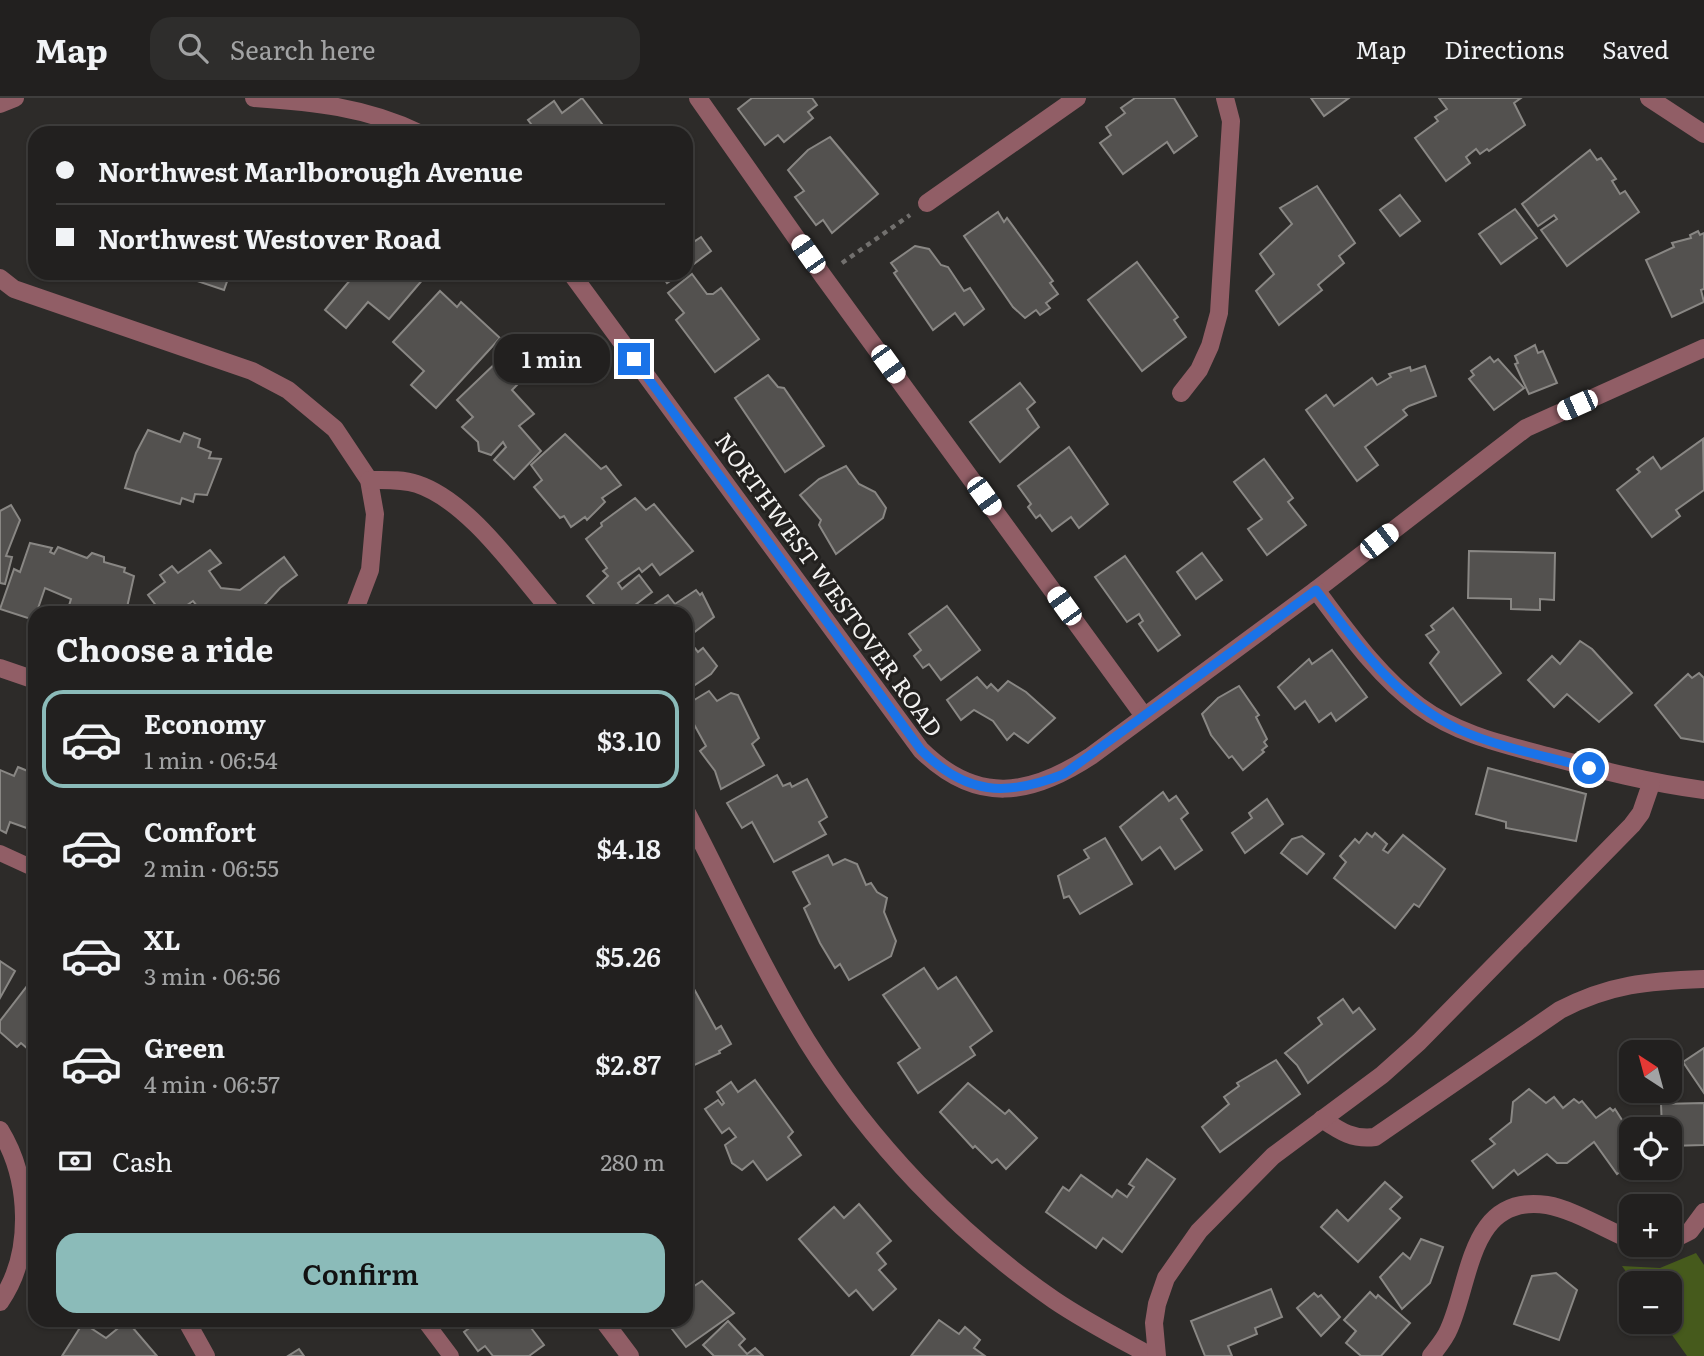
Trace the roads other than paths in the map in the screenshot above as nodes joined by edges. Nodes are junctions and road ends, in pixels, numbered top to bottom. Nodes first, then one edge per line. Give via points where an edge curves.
1 (15, 98) edge
2 (254, 98) edge
3 (698, 98) edge
4 (1077, 98) edge
5 (1225, 98) edge
6 (1649, 98) edge
7 (0, 104) edge
8 (402, 126) edge
9 (1704, 134) edge
10 (928, 203) road end
11 (0, 278) edge
12 (576, 280) edge
13 (1704, 348) edge
14 (1181, 393) dead end
15 (369, 480) junction
16 (1316, 590) junction
17 (356, 606) edge
18 (547, 606) edge
19 (0, 668) edge
20 (28, 678) edge
21 (1144, 716) junction
22 (1651, 783) junction
23 (1704, 790) edge
24 (693, 824) edge
25 (0, 853) edge
26 (28, 866) edge
27 (1704, 978) edge
28 (1322, 1119) junction
29 (0, 1130) edge
30 (28, 1177) edge
31 (1704, 1212) edge
32 (1619, 1235) edge
33 (1682, 1235) edge
34 (0, 1302) edge
35 (190, 1327) edge
36 (429, 1327) edge
37 (608, 1327) edge
38 (206, 1356) edge
39 (451, 1356) edge
40 (630, 1356) edge
41 (1151, 1356) edge
42 (1157, 1356) edge
43 (1431, 1356) edge

1 - 7 street
2 - 8 street via 362,110
3 - 21 street
4 - 10 street
5 - 14 street via 1231,130 1219,313 1199,370
6 - 9 street
11 - 15 street via 14,289 252,370 288,390 335,429
12 - 21 street, NORTHWEST WESTOVER ROAD via 936,765 979,787 1022,788 1064,774
13 - 16 street, NORTHWEST WESTOVER ROAD via 1526,428
15 - 17 street via 375,514 370,570
15 - 18 street via 417,484 454,505
16 - 21 street, NORTHWEST WESTOVER ROAD
16 - 22 street via 1381,671 1439,719 1481,738
19 - 20 street
22 - 23 street
22 - 28 street via 1632,825 1409,1051
24 - 41 street via 791,1013 871,1130 990,1251 1055,1301
25 - 26 lane
27 - 28 street via 1622,984 1585,997 1375,1137 1359,1139
28 - 42 street via 1273,1156 1181,1255 1157,1304
29 - 30 street
30 - 34 street via 19,1260
31 - 33 street
32 - 43 street via 1550,1205 1520,1206 1496,1217 1478,1238 1449,1330
35 - 38 street
36 - 39 lane
37 - 40 street

